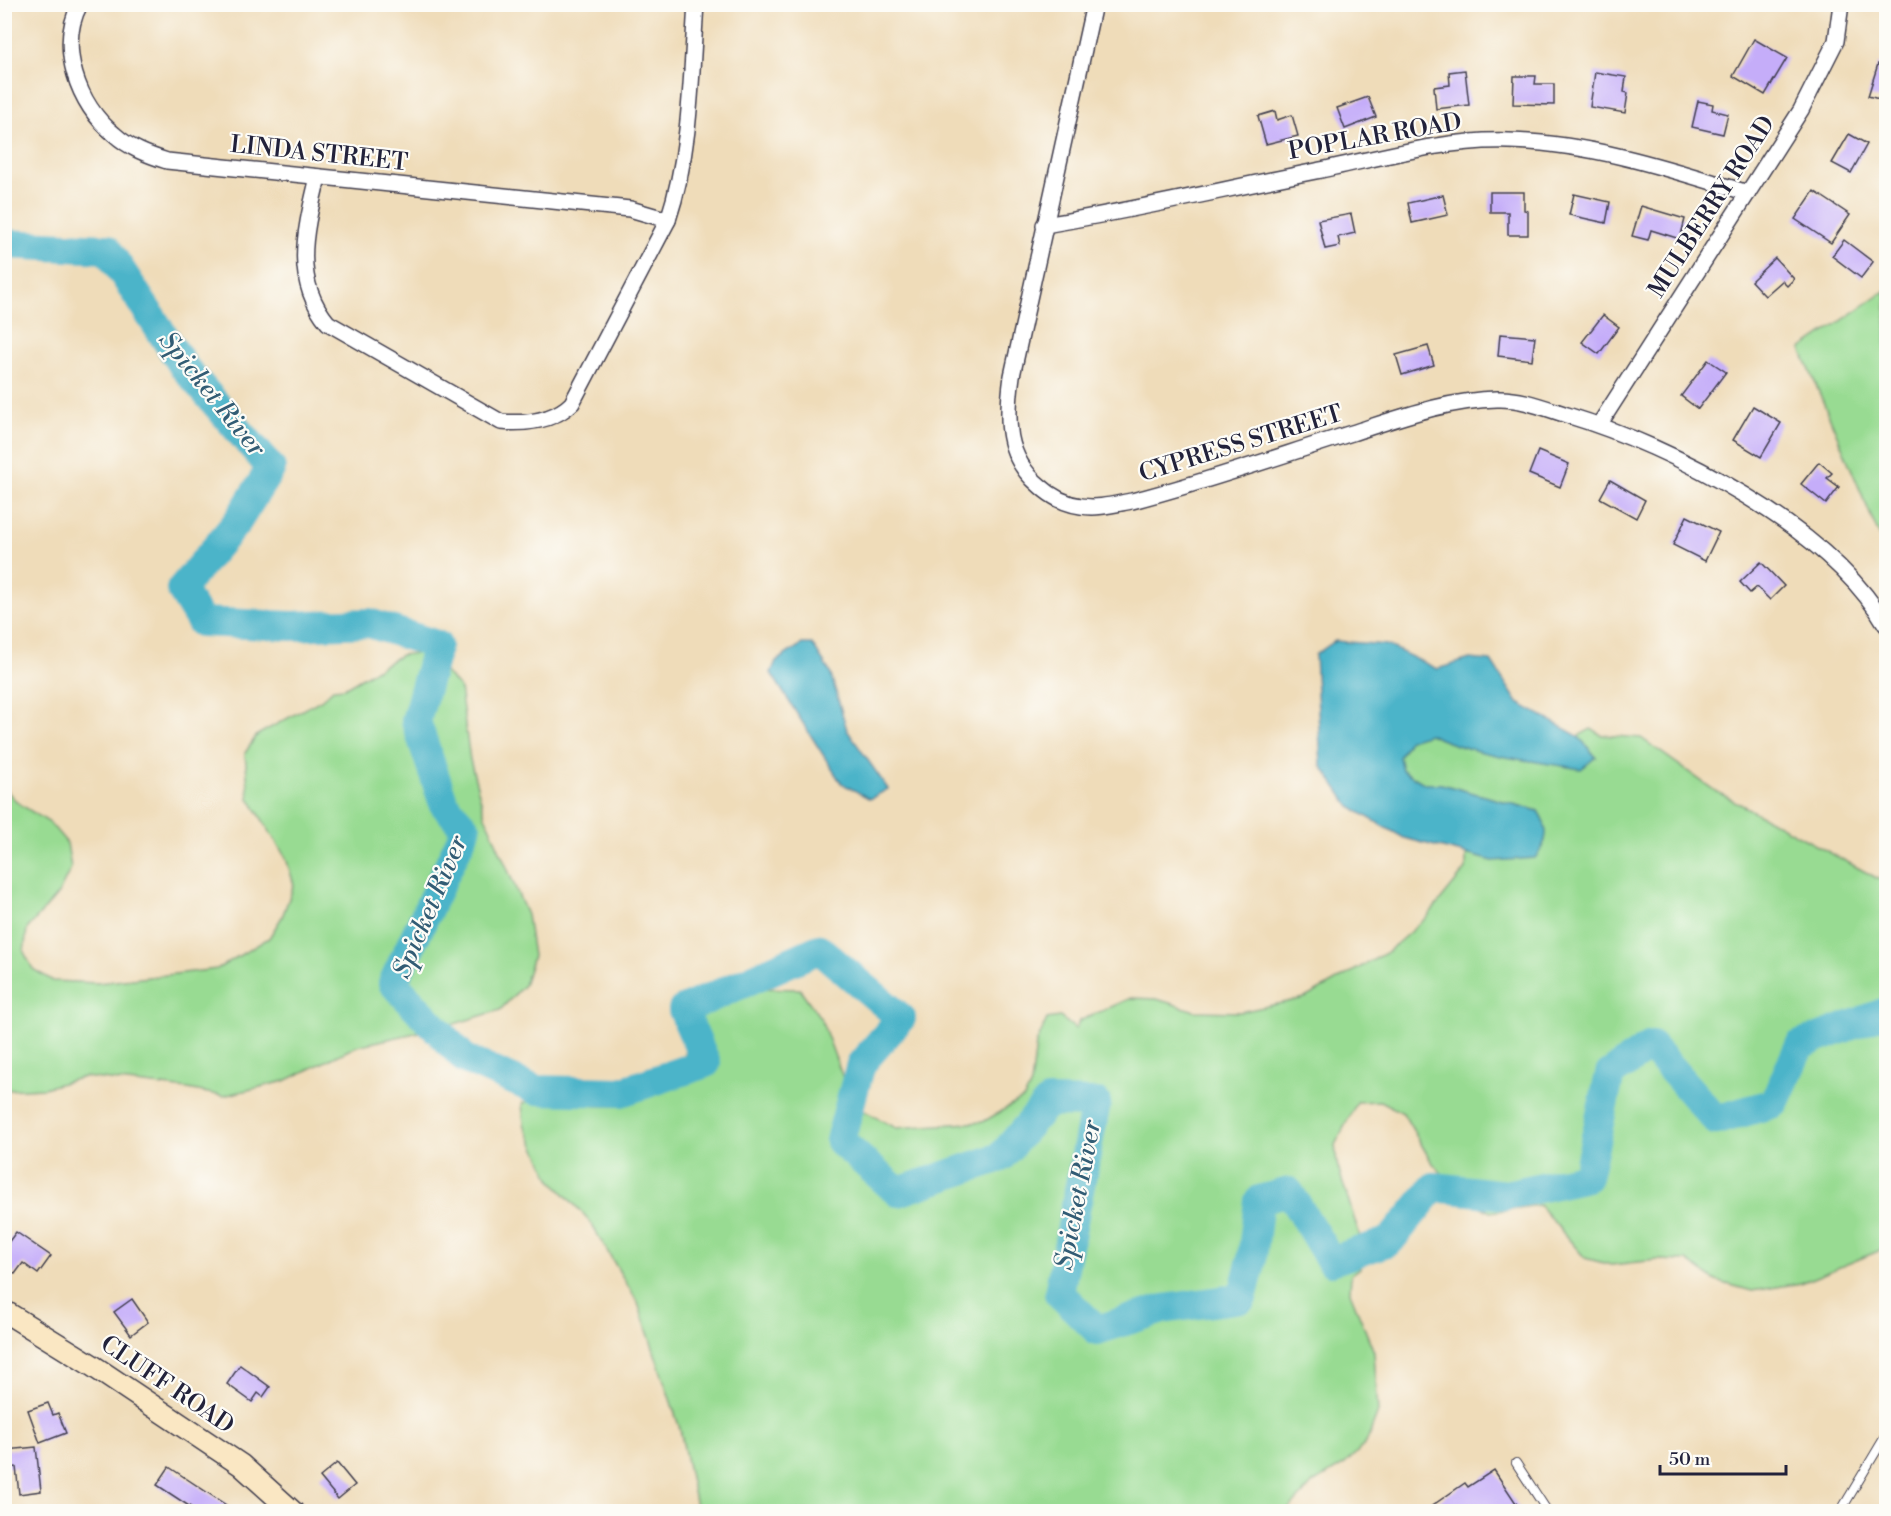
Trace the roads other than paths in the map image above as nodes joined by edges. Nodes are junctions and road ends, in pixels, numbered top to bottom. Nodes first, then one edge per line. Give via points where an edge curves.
1 (80, 4) edge
2 (696, 4) edge
3 (1094, 4) edge
4 (1841, 4) edge
5 (318, 177) junction
6 (1748, 193) junction
7 (668, 220) junction
8 (1044, 225) junction
9 (1599, 424) junction
10 (1887, 625) edge
11 (4, 1311) edge
12 (1887, 1435) edge
13 (1887, 1447) edge
14 (1877, 1450) junction
15 (1516, 1463) dead end
16 (293, 1512) edge
17 (1548, 1512) edge
18 (1840, 1512) edge

1 - 5 street, LINDA STREET via 71,30 74,68 88,104 130,146 167,161
2 - 7 street via 688,129
3 - 8 street, CYPRESS STREET
4 - 6 street, MULBERRY ROAD via 1836,41 1826,65
5 - 7 street, LINDA STREET via 630,210
5 - 7 street via 309,212 304,271 315,307 328,323 501,422 519,423 561,413 572,403
6 - 8 street, POPLAR ROAD via 1665,167 1588,150 1470,141
6 - 9 street, MULBERRY ROAD
8 - 9 street, CYPRESS STREET via 1012,376 1009,434 1013,451 1029,476 1067,503 1098,507 1132,501 1421,411 1472,401 1523,401
9 - 10 street, CYPRESS STREET via 1678,457 1777,518 1854,581
11 - 16 street, CLUFF ROAD via 241,1465
12 - 14 lane
13 - 14 lane
14 - 18 lane
15 - 17 lane

